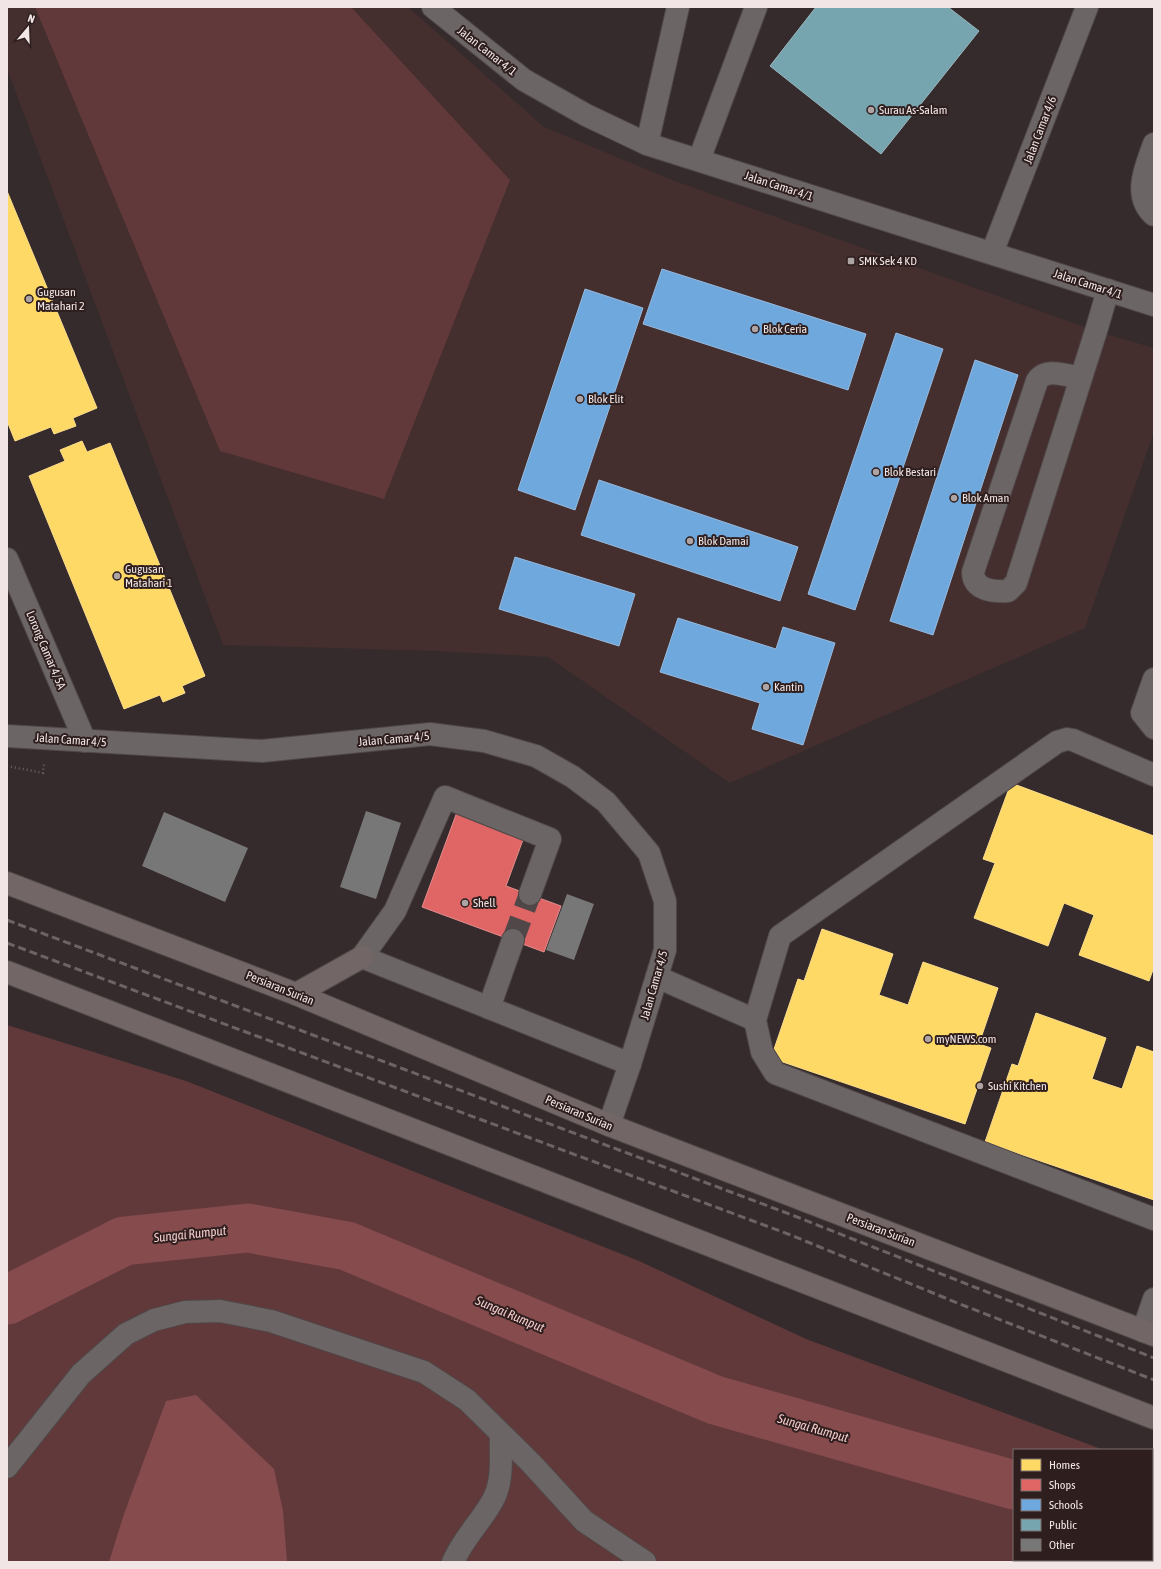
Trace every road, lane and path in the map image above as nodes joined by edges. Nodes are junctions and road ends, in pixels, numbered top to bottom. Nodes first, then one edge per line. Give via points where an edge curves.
1 (433, 7) edge
2 (678, 7) edge
3 (756, 7) edge
4 (1088, 7) edge
5 (647, 144) junction
6 (1154, 144) edge
7 (700, 160) junction
8 (1154, 215) edge
9 (992, 253) junction
10 (1108, 290) junction
11 (1154, 305) edge
12 (1081, 378) junction
13 (7, 559) edge
14 (1154, 679) edge
15 (1154, 728) edge
16 (7, 736) edge
17 (85, 741) junction
18 (1154, 775) edge
19 (10, 881) edge
20 (530, 894) tunnel mouth
21 (513, 940) tunnel mouth
22 (362, 957) junction
23 (7, 972) edge
24 (657, 977) junction
25 (296, 994) junction
26 (489, 1008) junction
27 (755, 1020) junction
28 (630, 1064) junction
29 (609, 1125) junction
30 (1154, 1219) edge
31 (1154, 1299) edge
32 (1148, 1333) edge
33 (1154, 1418) edge
34 (501, 1434) junction
35 (8, 1463) edge
36 (453, 1562) edge
37 (645, 1562) edge

1 - 5 street, Jalan Camar 4/1 via 524,80 586,115
2 - 5 street
3 - 7 street
4 - 9 street, Jalan Camar 4/6
5 - 7 street, Jalan Camar 4/1
6 - 8 street via 1142,178 1142,197
7 - 9 street, Jalan Camar 4/1
9 - 10 street, Jalan Camar 4/1
10 - 11 street, Jalan Camar 4/1
10 - 12 street
12 - 12 street via 1016,583 1008,591 983,588 976,584 973,572 1037,381 1045,373
13 - 17 street, Lorong Camar 4/5A
14 - 15 street via 1142,713
16 - 17 street, Jalan Camar 4/5
17 - 24 street, Jalan Camar 4/5 via 262,751 430,734 484,741 536,756 573,777 606,802 649,853 665,901 665,950
18 - 27 street via 1072,740 1056,742 780,936
19 - 25 main road, Persiaran Surian
20 - 22 street via 550,839 446,797 395,911
21 - 26 street
22 - 25 main road
22 - 26 street
23 - 33 main road
24 - 27 street
24 - 28 street, Jalan Camar 4/5
25 - 29 main road, Persiaran Surian
26 - 28 street
27 - 30 street via 762,1052 775,1073
28 - 29 street, Jalan Camar 4/5
29 - 32 main road, Persiaran Surian
31 - 32 street
34 - 35 street via 468,1400 424,1372 270,1321 220,1311 185,1312 154,1320 126,1334 81,1374
34 - 36 street via 500,1476 494,1499 461,1545
34 - 37 street via 584,1521

